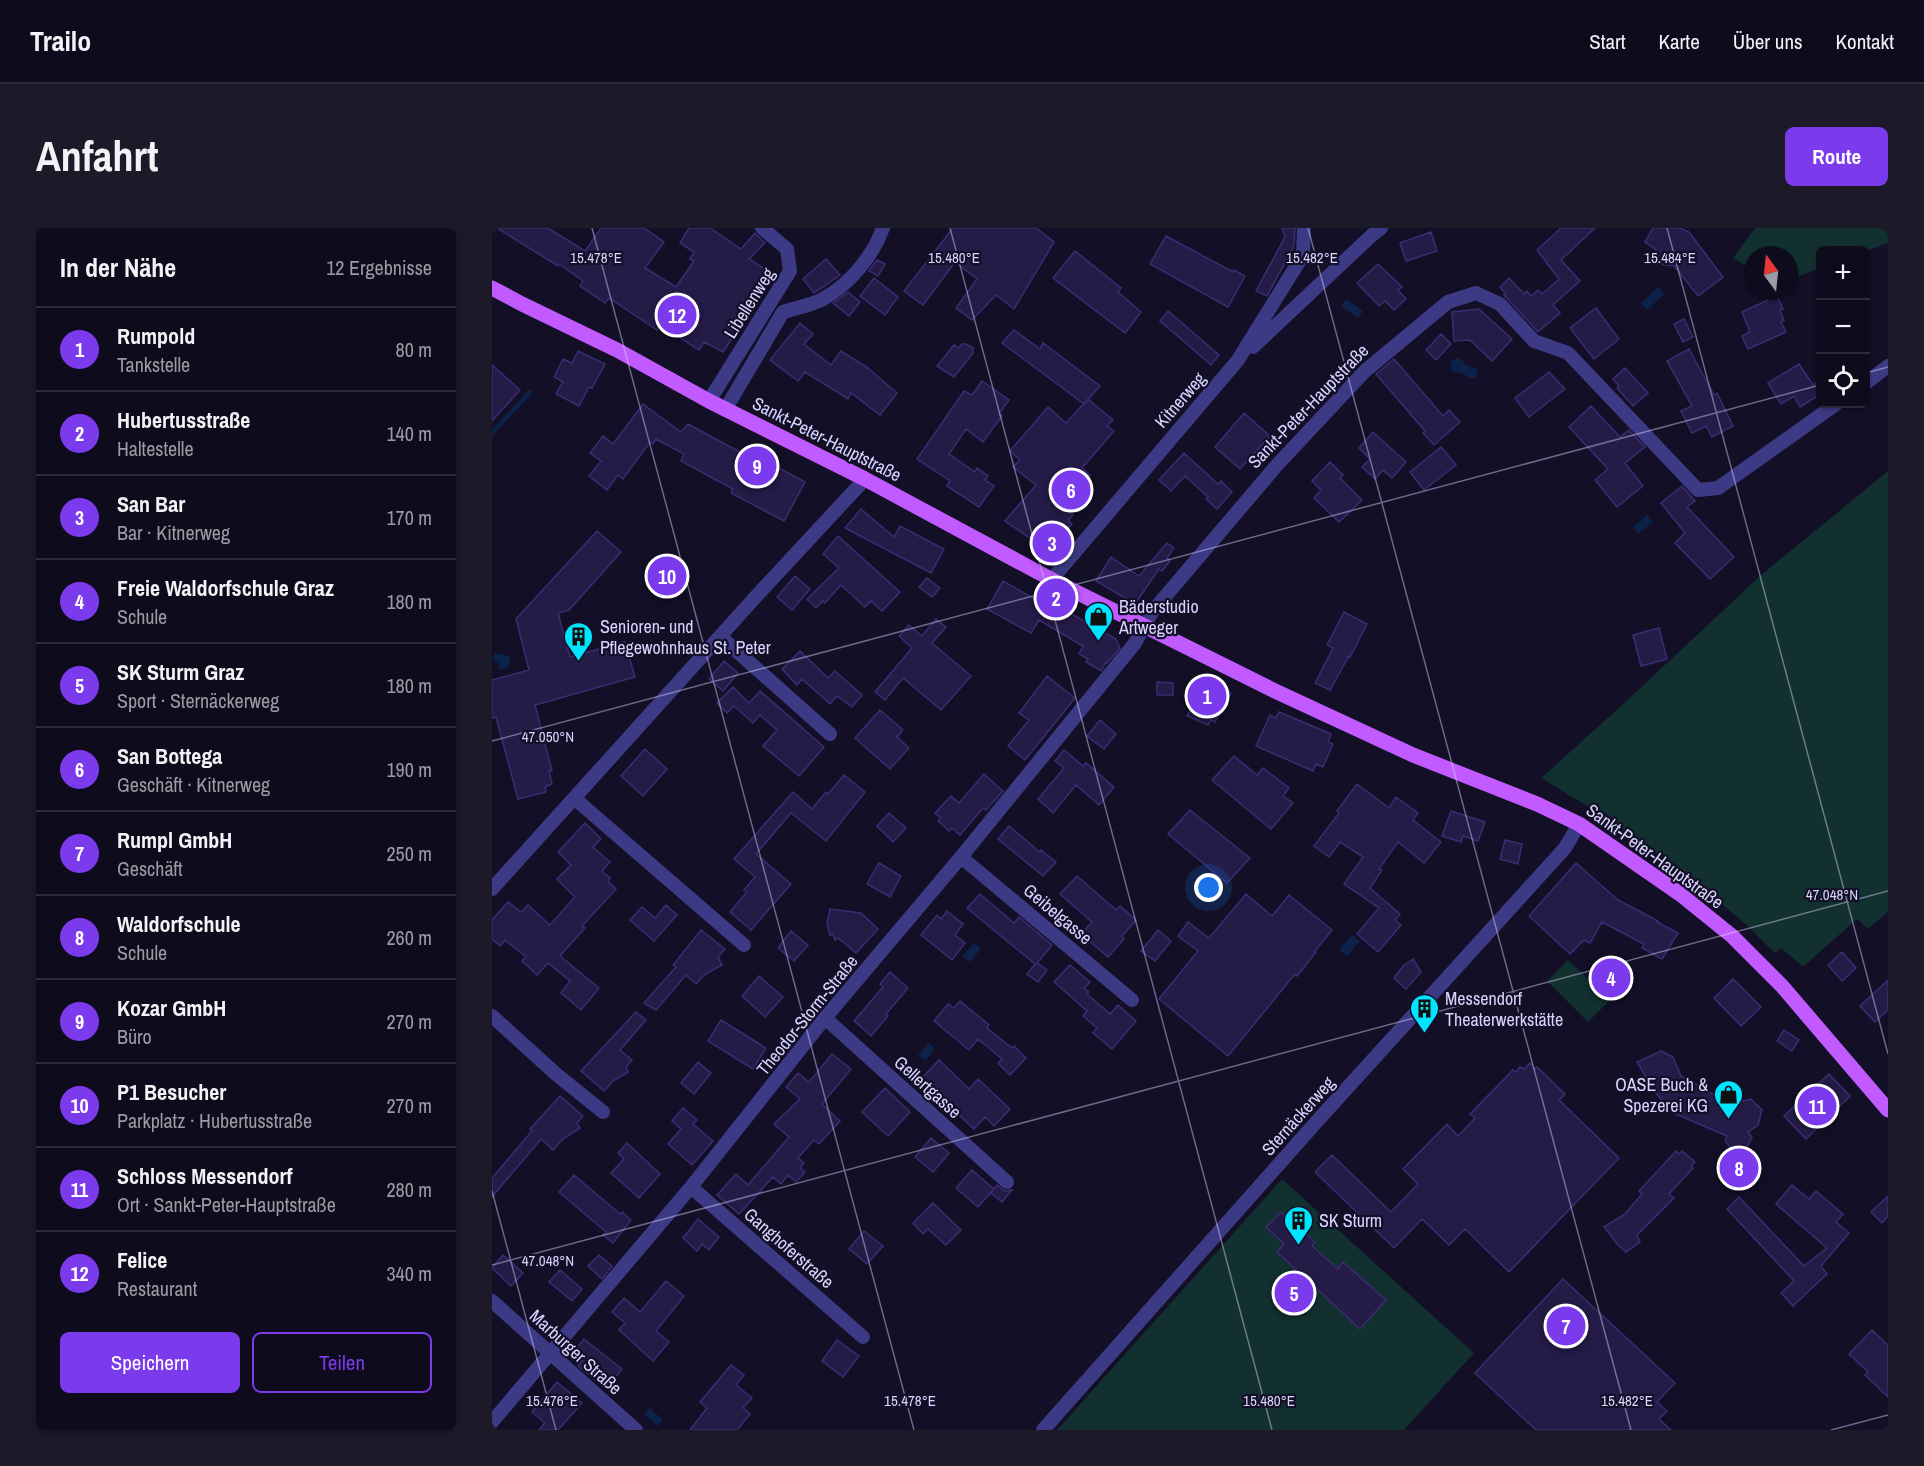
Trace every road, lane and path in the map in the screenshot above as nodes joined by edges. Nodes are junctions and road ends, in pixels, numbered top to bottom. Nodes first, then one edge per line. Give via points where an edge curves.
1 (762, 228) edge
2 (883, 228) edge
3 (1304, 228) edge
4 (1381, 228) edge
5 (492, 288) edge
6 (1238, 360) junction
7 (1888, 366) edge
8 (1870, 379) edge
9 (709, 401) junction
10 (1830, 408) edge
11 (725, 410) junction
12 (865, 479) junction
13 (1052, 579) junction
14 (1144, 626) junction
15 (721, 637) junction
16 (830, 734) dead end
17 (574, 798) junction
18 (1579, 824) junction
19 (961, 856) junction
20 (492, 889) edge
21 (744, 945) dead end
22 (1132, 1000) dead end
23 (492, 1016) edge
24 (825, 1018) junction
25 (1888, 1110) edge
26 (603, 1112) dead end
27 (1007, 1182) dead end
28 (691, 1187) junction
29 (492, 1301) edge
30 (863, 1337) dead end
31 (550, 1354) junction
32 (492, 1422) edge
33 (636, 1430) edge
34 (1043, 1430) edge

1 - 9 street, Libellenweg via 787,249 790,271
2 - 11 street via 878,244 852,278 823,299 783,312
3 - 6 street, Kitnerweg via 1303,255
4 - 6 street
5 - 9 main road, Sankt-Peter-Hauptstraße
6 - 13 street, Kitnerweg
7 - 8 street
9 - 11 main road, Sankt-Peter-Hauptstraße
10 - 14 street, Sankt-Peter-Hauptstraße via 1718,488 1698,490 1568,353 1534,340 1500,304 1476,293 1448,302 1365,371 1269,474
11 - 12 main road, Sankt-Peter-Hauptstraße
12 - 13 main road, Sankt-Peter-Hauptstraße
12 - 15 street
13 - 14 main road, Sankt-Peter-Hauptstraße
14 - 18 main road, Sankt-Peter-Hauptstraße via 1413,755
14 - 19 street, Theodor-Storm-Straße via 1135,643
15 - 16 street
15 - 17 street
17 - 20 street
17 - 21 street
18 - 25 main road, Sankt-Peter-Hauptstraße via 1680,894 1732,936 1782,986
18 - 34 street, Sternäckerweg via 1565,848
19 - 22 street, Geibelgasse
19 - 24 street, Theodor-Storm-Straße
23 - 26 street
24 - 27 street, Gellertgasse
24 - 28 street, Theodor-Storm-Straße
28 - 30 street, Ganghoferstraße
28 - 31 street, Theodor-Storm-Straße
29 - 31 street, Marburger Straße
31 - 32 street, Theodor-Storm-Straße
31 - 33 street, Marburger Straße

